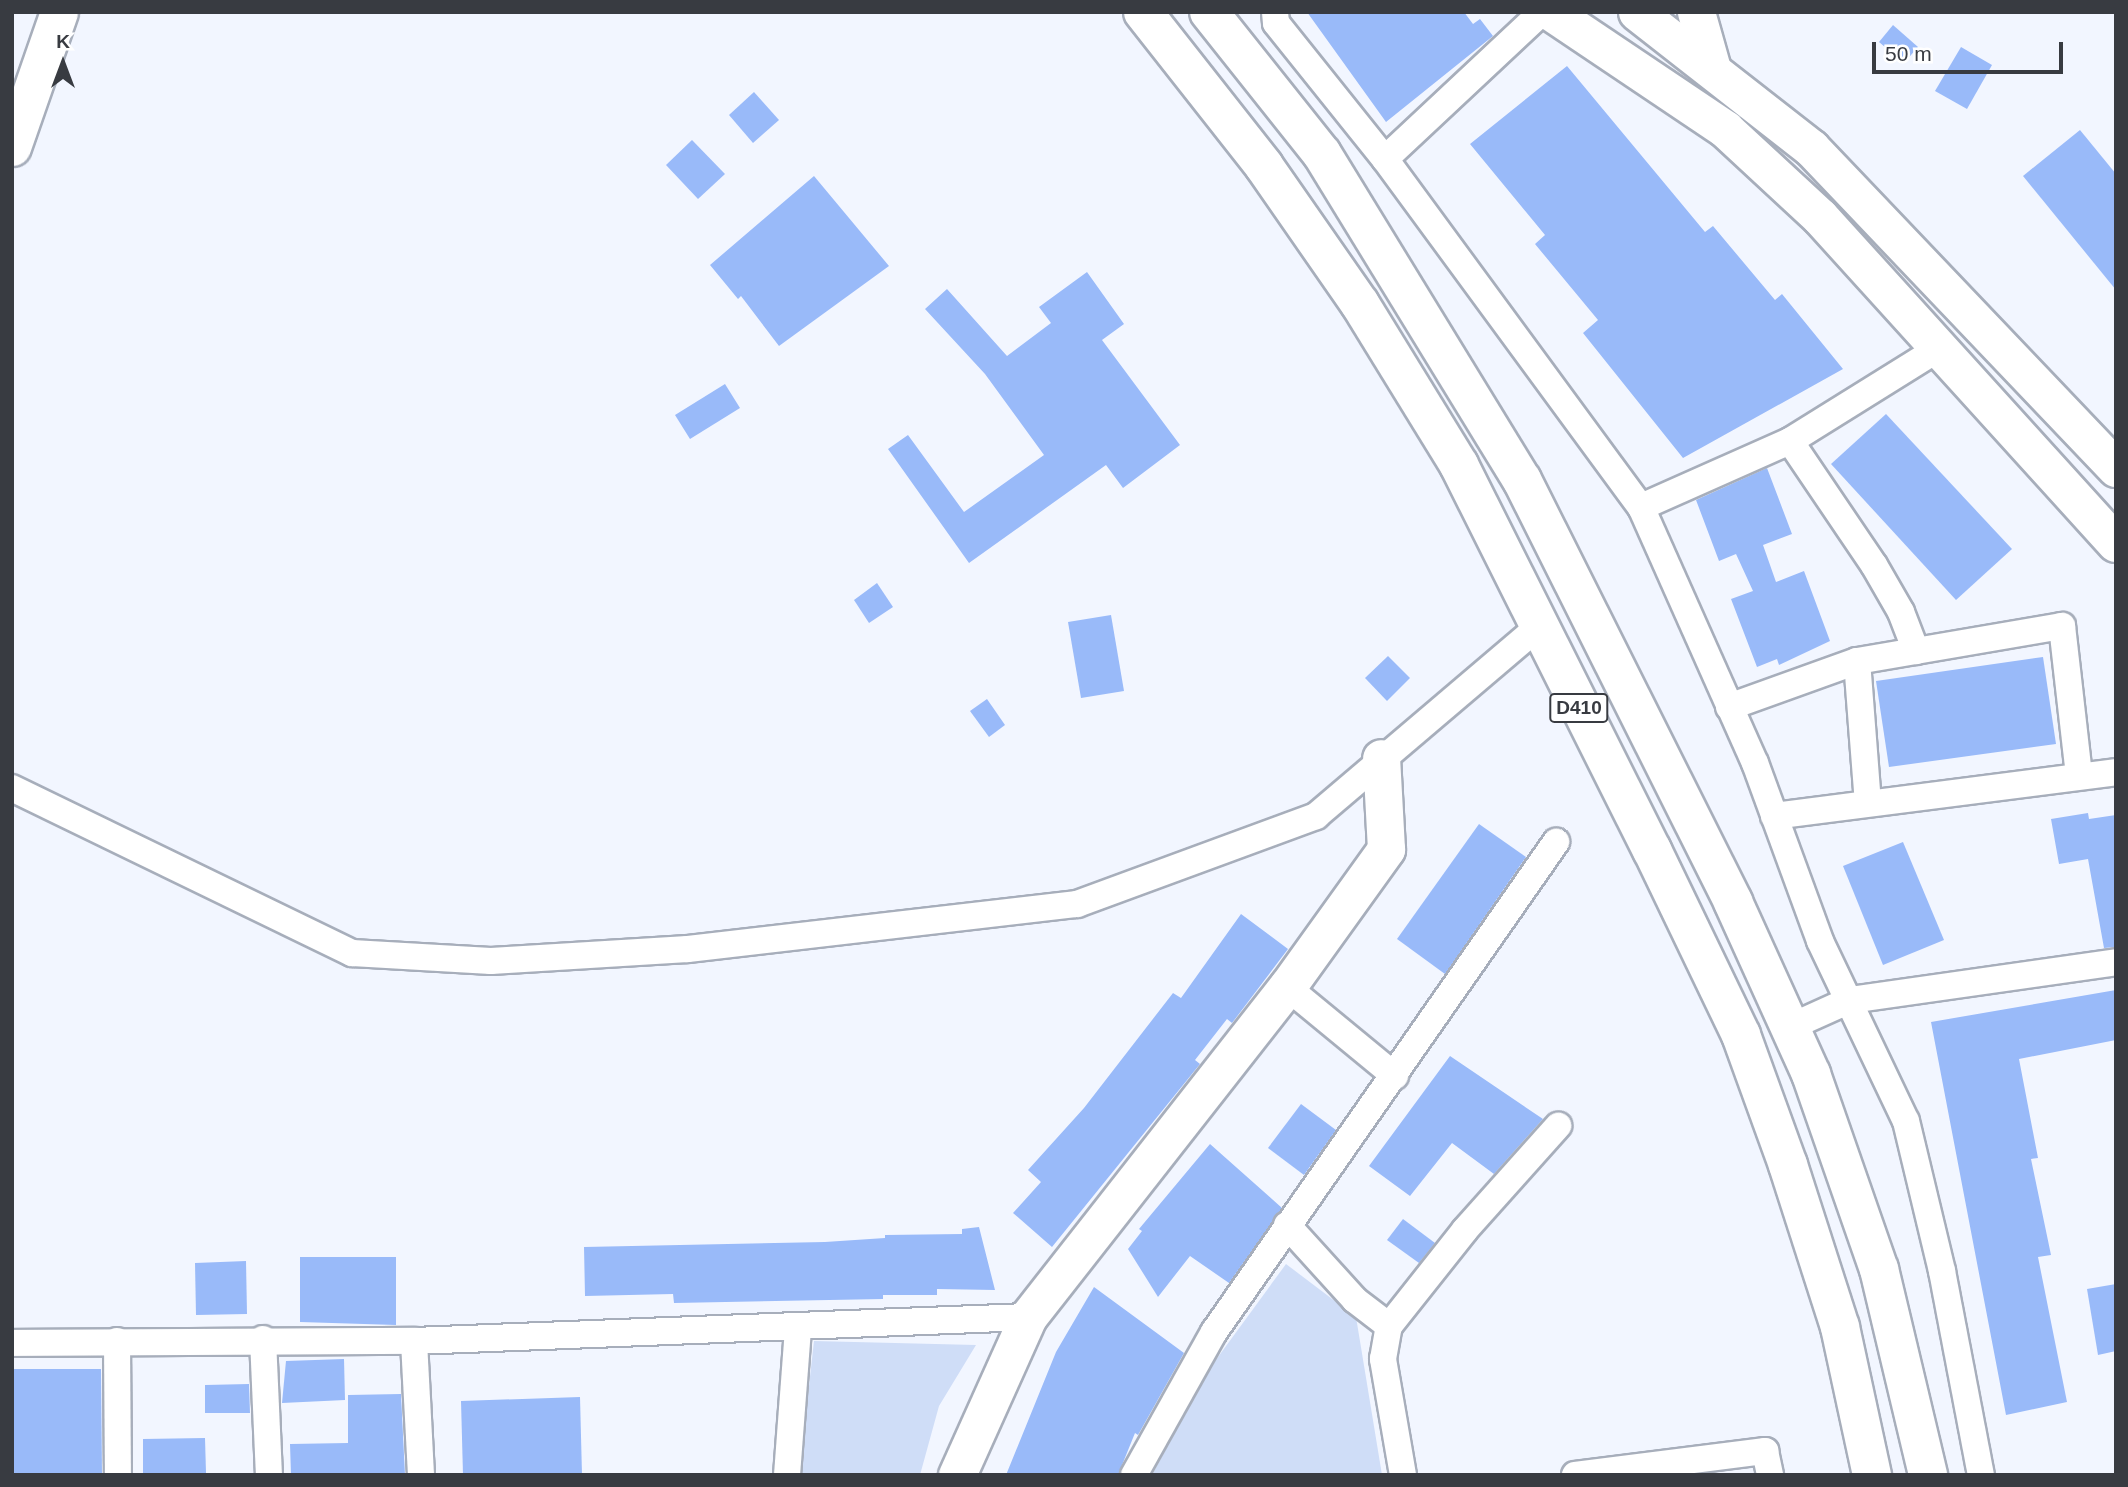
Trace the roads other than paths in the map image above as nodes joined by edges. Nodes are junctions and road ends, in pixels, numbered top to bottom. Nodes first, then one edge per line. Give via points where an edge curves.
1 (59, 12) edge
2 (1143, 12) edge
3 (1209, 12) edge
4 (1275, 12) edge
5 (1542, 12) edge
6 (1551, 12) edge
7 (1637, 12) edge
8 (1696, 12) edge
9 (1712, 69) junction
10 (12, 147) edge
11 (1385, 159) junction
12 (1941, 347) junction
13 (1790, 441) junction
14 (2116, 468) edge
15 (1641, 506) junction
16 (2116, 543) edge
17 (1538, 627) junction
18 (1916, 651) junction
19 (1857, 661) junction
20 (1729, 707) junction
21 (1381, 758) junction
22 (2116, 772) edge
23 (2079, 776) junction
24 (12, 788) edge
25 (1868, 803) junction
26 (1774, 816) junction
27 (1556, 842) dead end
28 (2116, 962) edge
29 (1287, 987) junction
30 (1850, 1000) junction
31 (1790, 1027) junction
32 (1395, 1076) junction
33 (1558, 1126) dead end
34 (1287, 1225) junction
35 (1028, 1317) junction
36 (1389, 1326) junction
37 (798, 1329) junction
38 (263, 1339) junction
39 (414, 1341) junction
40 (117, 1342) junction
41 (12, 1343) edge
42 (118, 1475) edge
43 (269, 1475) edge
44 (421, 1475) edge
45 (786, 1475) edge
46 (957, 1475) edge
47 (1134, 1475) edge
48 (1403, 1475) edge
49 (1575, 1475) edge
50 (1770, 1475) edge
51 (1872, 1475) edge
52 (1928, 1475) edge
53 (1981, 1475) edge

1 - 10 main road
2 - 17 highway, D410 via 1264,166 1360,304 1459,465
3 - 31 highway, D410 via 1322,154 1522,480 1733,902
4 - 11 street via 1276,23
5 - 11 street
6 - 12 main road via 1725,129 1820,216
7 - 9 main road
8 - 9 main road
9 - 14 main road via 1811,148
11 - 15 street
12 - 13 street
12 - 16 main road
13 - 15 street
13 - 18 street via 1874,565 1901,612
15 - 20 street
17 - 21 street
17 - 51 highway, D410 via 1741,1035 1840,1327
18 - 19 street
18 - 23 street via 2062,626
19 - 20 street
19 - 25 street
20 - 26 street
21 - 24 street via 1316,816 1077,904 688,949 491,961 352,953
21 - 29 main road via 1386,849
22 - 23 street
23 - 25 street
25 - 26 street
26 - 30 street via 1820,941
27 - 32 street
28 - 30 street
29 - 32 street
29 - 35 main road
30 - 31 street
30 - 53 street via 1906,1121 1942,1271
31 - 52 highway, D410 via 1879,1269
32 - 34 street
33 - 36 street via 1465,1230
34 - 36 street via 1355,1300
34 - 47 street via 1214,1332
35 - 37 street
35 - 46 main road
36 - 48 street via 1383,1359
37 - 39 street
37 - 45 street
38 - 39 street
38 - 40 street
38 - 43 street
39 - 44 street
40 - 41 street
40 - 42 street
49 - 50 street via 1765,1451

